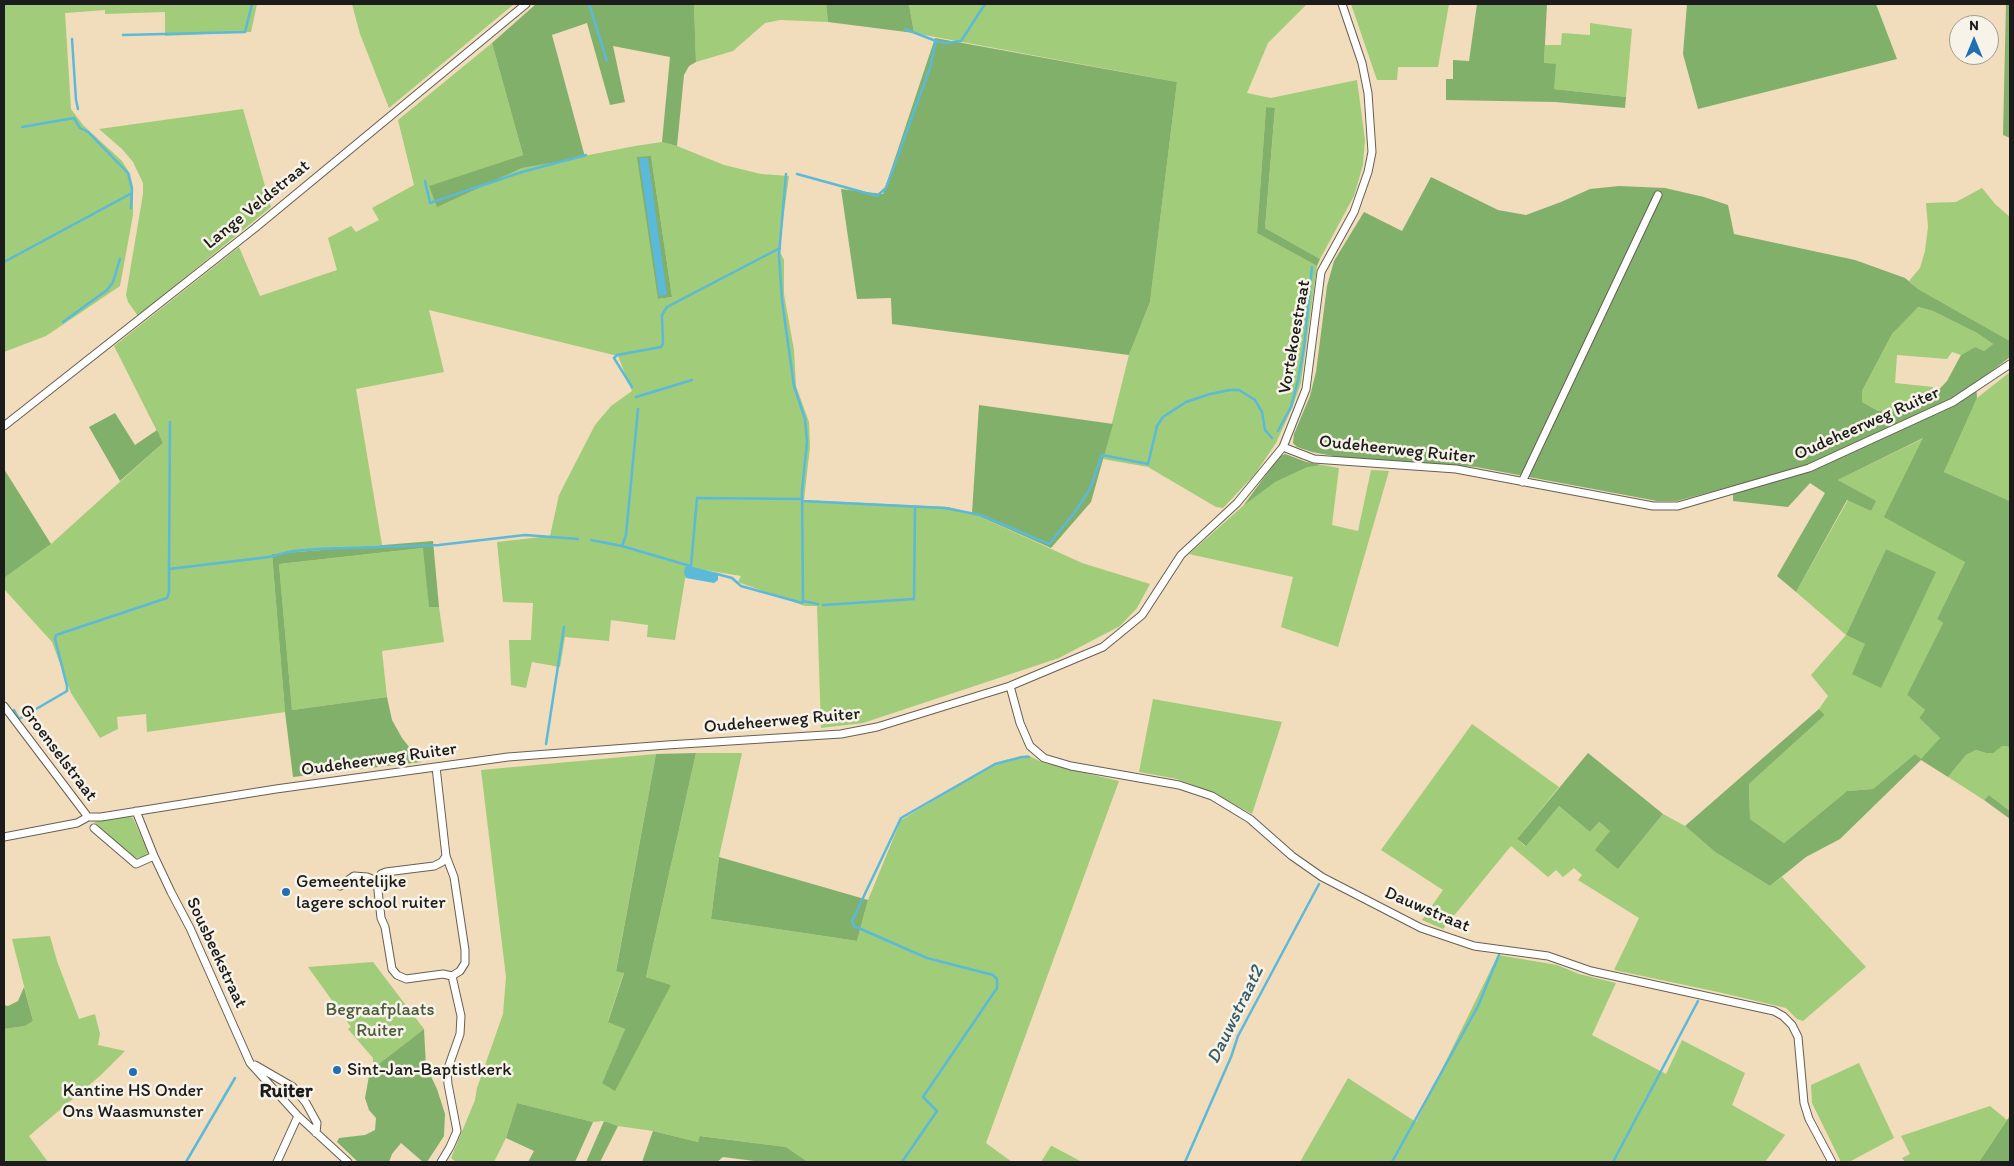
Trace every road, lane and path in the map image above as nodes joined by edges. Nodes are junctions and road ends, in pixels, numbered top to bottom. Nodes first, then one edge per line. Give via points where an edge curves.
1 (526, 4) edge
2 (1342, 4) edge
3 (1658, 195) dead end
4 (2010, 364) edge
5 (4, 426) edge
6 (1282, 447) junction
7 (1522, 482) junction
8 (1010, 686) junction
9 (4, 706) edge
10 (436, 767) junction
11 (136, 812) junction
12 (88, 817) junction
13 (94, 828) dead end
14 (4, 837) edge
15 (154, 856) junction
16 (446, 856) junction
17 (377, 881) junction
18 (340, 886) dead end
19 (452, 976) junction
20 (250, 1063) junction
21 (298, 1116) junction
22 (316, 1132) junction
23 (277, 1162) edge
24 (348, 1162) edge
25 (441, 1162) edge
26 (1832, 1162) edge

1 - 5 street, Lange Veldstraat via 254,228
2 - 6 street, Vortekoestraat via 1362,63 1368,93 1372,152 1354,212 1321,272 1306,388
3 - 7 street
4 - 7 street, Oudeheerweg Ruiter via 1953,402 1809,468 1678,506 1653,506
6 - 7 street, Oudeheerweg Ruiter via 1314,459 1456,469
6 - 8 street, Oudeheerweg Ruiter via 1237,503 1181,555 1142,614 1130,625 1103,648
8 - 10 street, Oudeheerweg Ruiter via 877,727 841,734 516,757
8 - 26 street, Dauwstraat via 1030,746 1044,758 1070,766 1179,785 1212,796 1250,819 1322,877 1421,928 1474,946 1548,956 1591,971 1783,1016 1798,1037 1804,1103 1809,1119
9 - 12 street, Groenselstraat
10 - 11 street, Oudeheerweg Ruiter
10 - 16 street
11 - 12 street, Oudeheerweg Ruiter
11 - 15 street, Sousbeekstraat
12 - 14 street, Oudeheerweg Ruiter via 77,823
13 - 15 street via 136,864
15 - 20 street, Sousbeekstraat
16 - 17 street via 434,866 386,872
16 - 19 street via 454,877 465,950 465,963
17 - 18 street via 354,876
17 - 19 street via 392,969 406,979 444,974
19 - 25 street via 461,1016 460,1034 447,1071 457,1131
20 - 21 street, Sousbeekstraat
20 - 22 street via 293,1087 317,1123
21 - 22 street, Sousbeekstraat
21 - 23 street
22 - 24 street, Sousbeekstraat

